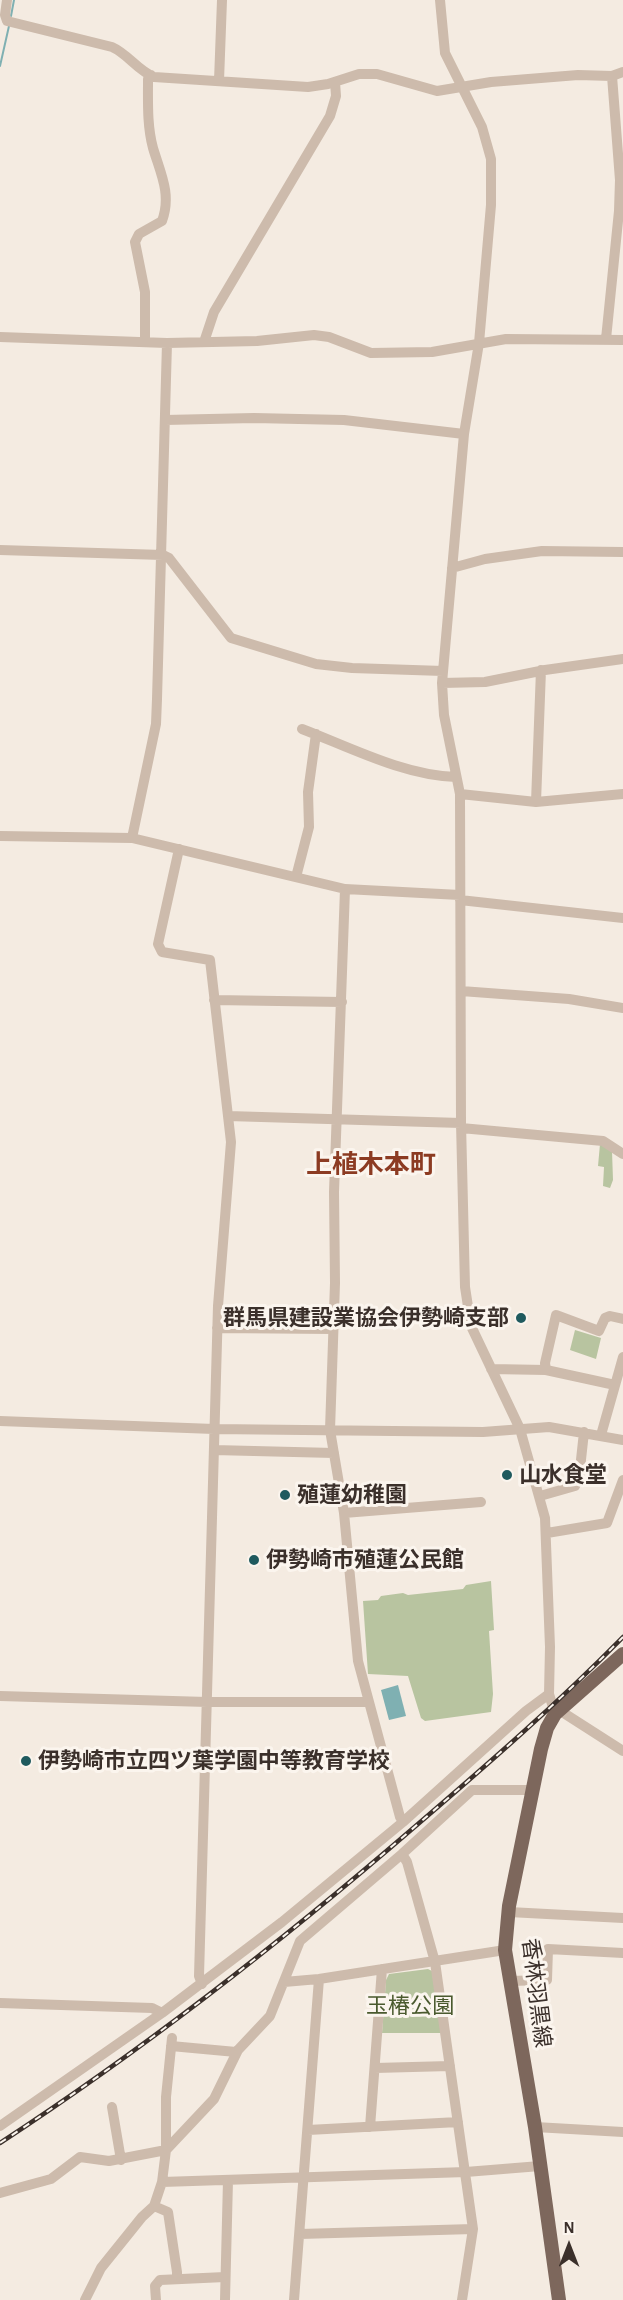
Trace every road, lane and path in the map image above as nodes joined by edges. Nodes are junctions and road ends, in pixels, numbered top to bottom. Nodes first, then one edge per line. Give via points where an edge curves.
1 (7, 0) edge
2 (222, 0) edge
3 (440, 0) edge
4 (623, 72) edge
5 (151, 75) junction
6 (612, 76) junction
7 (219, 81) junction
8 (335, 82) junction
9 (463, 88) junction
10 (0, 337) edge
11 (606, 339) junction
12 (623, 340) edge
13 (146, 342) junction
14 (204, 342) junction
15 (167, 343) junction
16 (479, 343) junction
17 (165, 420) junction
18 (464, 434) junction
19 (0, 550) edge
20 (623, 552) edge
21 (163, 555) junction
22 (452, 568) junction
23 (623, 659) edge
24 (541, 670) junction
25 (443, 671) junction
26 (442, 683) junction
27 (302, 729) dead end
28 (316, 734) junction
29 (456, 777) junction
30 (460, 794) junction
31 (623, 794) edge
32 (536, 802) junction
33 (0, 836) edge
34 (132, 838) junction
35 (179, 849) junction
36 (296, 877) junction
37 (345, 889) junction
38 (460, 897) junction
39 (623, 918) edge
40 (461, 991) junction
41 (214, 1000) junction
42 (342, 1002) junction
43 (623, 1008) edge
44 (228, 1116) junction
45 (338, 1119) junction
46 (461, 1125) junction
47 (623, 1154) edge
48 (623, 1319) edge
49 (217, 1328) junction
50 (333, 1329) junction
51 (623, 1358) edge
52 (490, 1369) junction
53 (546, 1370) junction
54 (615, 1385) junction
55 (0, 1421) edge
56 (214, 1429) junction
57 (520, 1429) junction
58 (330, 1431) junction
59 (584, 1432) junction
60 (601, 1435) junction
61 (623, 1440) edge
62 (214, 1450) junction
63 (334, 1454) junction
64 (623, 1480) edge
65 (540, 1496) junction
66 (481, 1502) dead end
67 (344, 1513) junction
68 (547, 1533) junction
69 (623, 1654) edge
70 (549, 1694) junction
71 (0, 1696) edge
72 (207, 1702) junction
73 (369, 1702) junction
74 (557, 1712) junction
75 (623, 1751) edge
76 (533, 1790) junction
77 (403, 1822) junction
78 (402, 1854) junction
79 (509, 1912) junction
80 (623, 1918) edge
81 (505, 1950) junction
82 (623, 1953) edge
83 (435, 1962) junction
84 (382, 1969) junction
85 (319, 1979) junction
86 (509, 1981) junction
87 (284, 1982) junction
88 (202, 1984) junction
89 (0, 2003) edge
90 (162, 2013) junction
91 (237, 2052) junction
92 (450, 2066) junction
93 (375, 2068) junction
94 (112, 2107) dead end
95 (458, 2122) junction
96 (0, 2126) edge
97 (370, 2127) junction
98 (535, 2127) junction
99 (308, 2130) junction
100 (623, 2132) edge
101 (166, 2150) junction
102 (121, 2160) junction
103 (540, 2166) junction
104 (466, 2172) junction
105 (305, 2178) junction
106 (228, 2180) junction
107 (162, 2182) junction
108 (0, 2193) edge
109 (154, 2206) junction
110 (473, 2229) junction
111 (300, 2234) junction
112 (225, 2277) junction
113 (177, 2279) junction
114 (85, 2300) edge
115 (156, 2300) edge
116 (225, 2300) edge
117 (294, 2300) edge
118 (462, 2300) edge
119 (559, 2300) edge

1 - 5 street via 7,21 112,47
2 - 7 street
3 - 9 street via 445,53
4 - 6 street
5 - 7 street
5 - 13 street via 147,114 165,186 162,221 139,234 135,242 146,292
6 - 9 street via 491,82
6 - 11 street via 620,180
7 - 8 street via 308,87
8 - 9 street via 359,74 377,74 429,90
8 - 14 street via 336,96 330,116 214,312
9 - 16 street via 482,127 491,159
10 - 13 street
11 - 12 street
11 - 16 street via 506,339
13 - 15 street
14 - 15 street
14 - 16 street via 314,334 371,353 432,352
15 - 17 street
16 - 18 street
17 - 18 street via 344,420
17 - 21 street
18 - 22 street
19 - 21 street
20 - 22 street via 542,551
21 - 25 street via 231,638 316,664
21 - 34 street via 156,724
22 - 25 street
23 - 24 street
24 - 26 street via 485,682
24 - 32 street
25 - 26 street
26 - 29 street
27 - 28 street
28 - 29 street via 407,769
28 - 36 street via 308,792 309,827
29 - 30 street
30 - 32 street
30 - 38 street
31 - 32 street
33 - 34 street
34 - 35 street
35 - 36 street
35 - 41 street via 158,944 162,952 210,960
36 - 37 street
37 - 38 street
37 - 42 street
38 - 39 street
38 - 40 street
40 - 43 street via 568,999
40 - 46 street
41 - 42 street
41 - 44 street
42 - 45 street
44 - 45 street
44 - 49 street via 231,1142
45 - 46 street
45 - 50 street
46 - 47 street via 603,1141
46 - 52 street via 465,1287 471,1326
48 - 53 street via 605,1318 599,1331 555,1315
49 - 50 street
49 - 56 street
50 - 58 street
51 - 54 street
52 - 53 street
52 - 57 street
53 - 54 street
54 - 60 street
55 - 56 street
56 - 58 street
56 - 62 street
57 - 58 street
57 - 59 street via 549,1426
57 - 65 street
58 - 63 street
59 - 60 street
59 - 65 street via 575,1486
60 - 61 street
62 - 63 street
62 - 72 street
63 - 67 street
64 - 68 street via 607,1523
65 - 68 street
66 - 67 street
67 - 73 street via 358,1661
68 - 70 street
69 - 74 main road, 香林羽黒線
70 - 74 street
70 - 77 street
71 - 72 street
72 - 73 street
72 - 88 street via 199,1977
73 - 77 street
74 - 75 street
74 - 76 main road, 香林羽黒線 via 545,1733
76 - 78 street via 472,1790
76 - 79 main road, 香林羽黒線
77 - 88 street
78 - 83 street
78 - 87 street via 300,1941
79 - 80 street
79 - 81 main road, 香林羽黒線
81 - 83 street
81 - 86 main road, 香林羽黒線
82 - 86 street via 548,1949 547,1980
83 - 84 street
83 - 92 street
84 - 85 street
84 - 93 street
85 - 87 street
85 - 99 street
86 - 98 main road, 香林羽黒線
87 - 91 street via 270,2016
88 - 90 street
89 - 90 street via 152,2008
90 - 96 street
91 - 101 street via 214,2099
91 - 101 street via 172,2042
92 - 93 street
92 - 95 street
93 - 97 street
94 - 102 street
95 - 97 street
95 - 104 street
97 - 99 street
98 - 100 street
98 - 103 main road, 香林羽黒線
99 - 105 street
101 - 102 street
101 - 107 street
102 - 108 street via 80,2157 51,2179
103 - 104 street
103 - 119 main road, 香林羽黒線
104 - 105 street
104 - 110 street
105 - 106 street
105 - 111 street
106 - 107 street
106 - 112 street
107 - 109 street
109 - 113 street via 168,2212
109 - 114 street via 101,2268
110 - 111 street
110 - 118 street
111 - 117 street
112 - 113 street
112 - 116 street
113 - 115 street via 160,2280 155,2286

